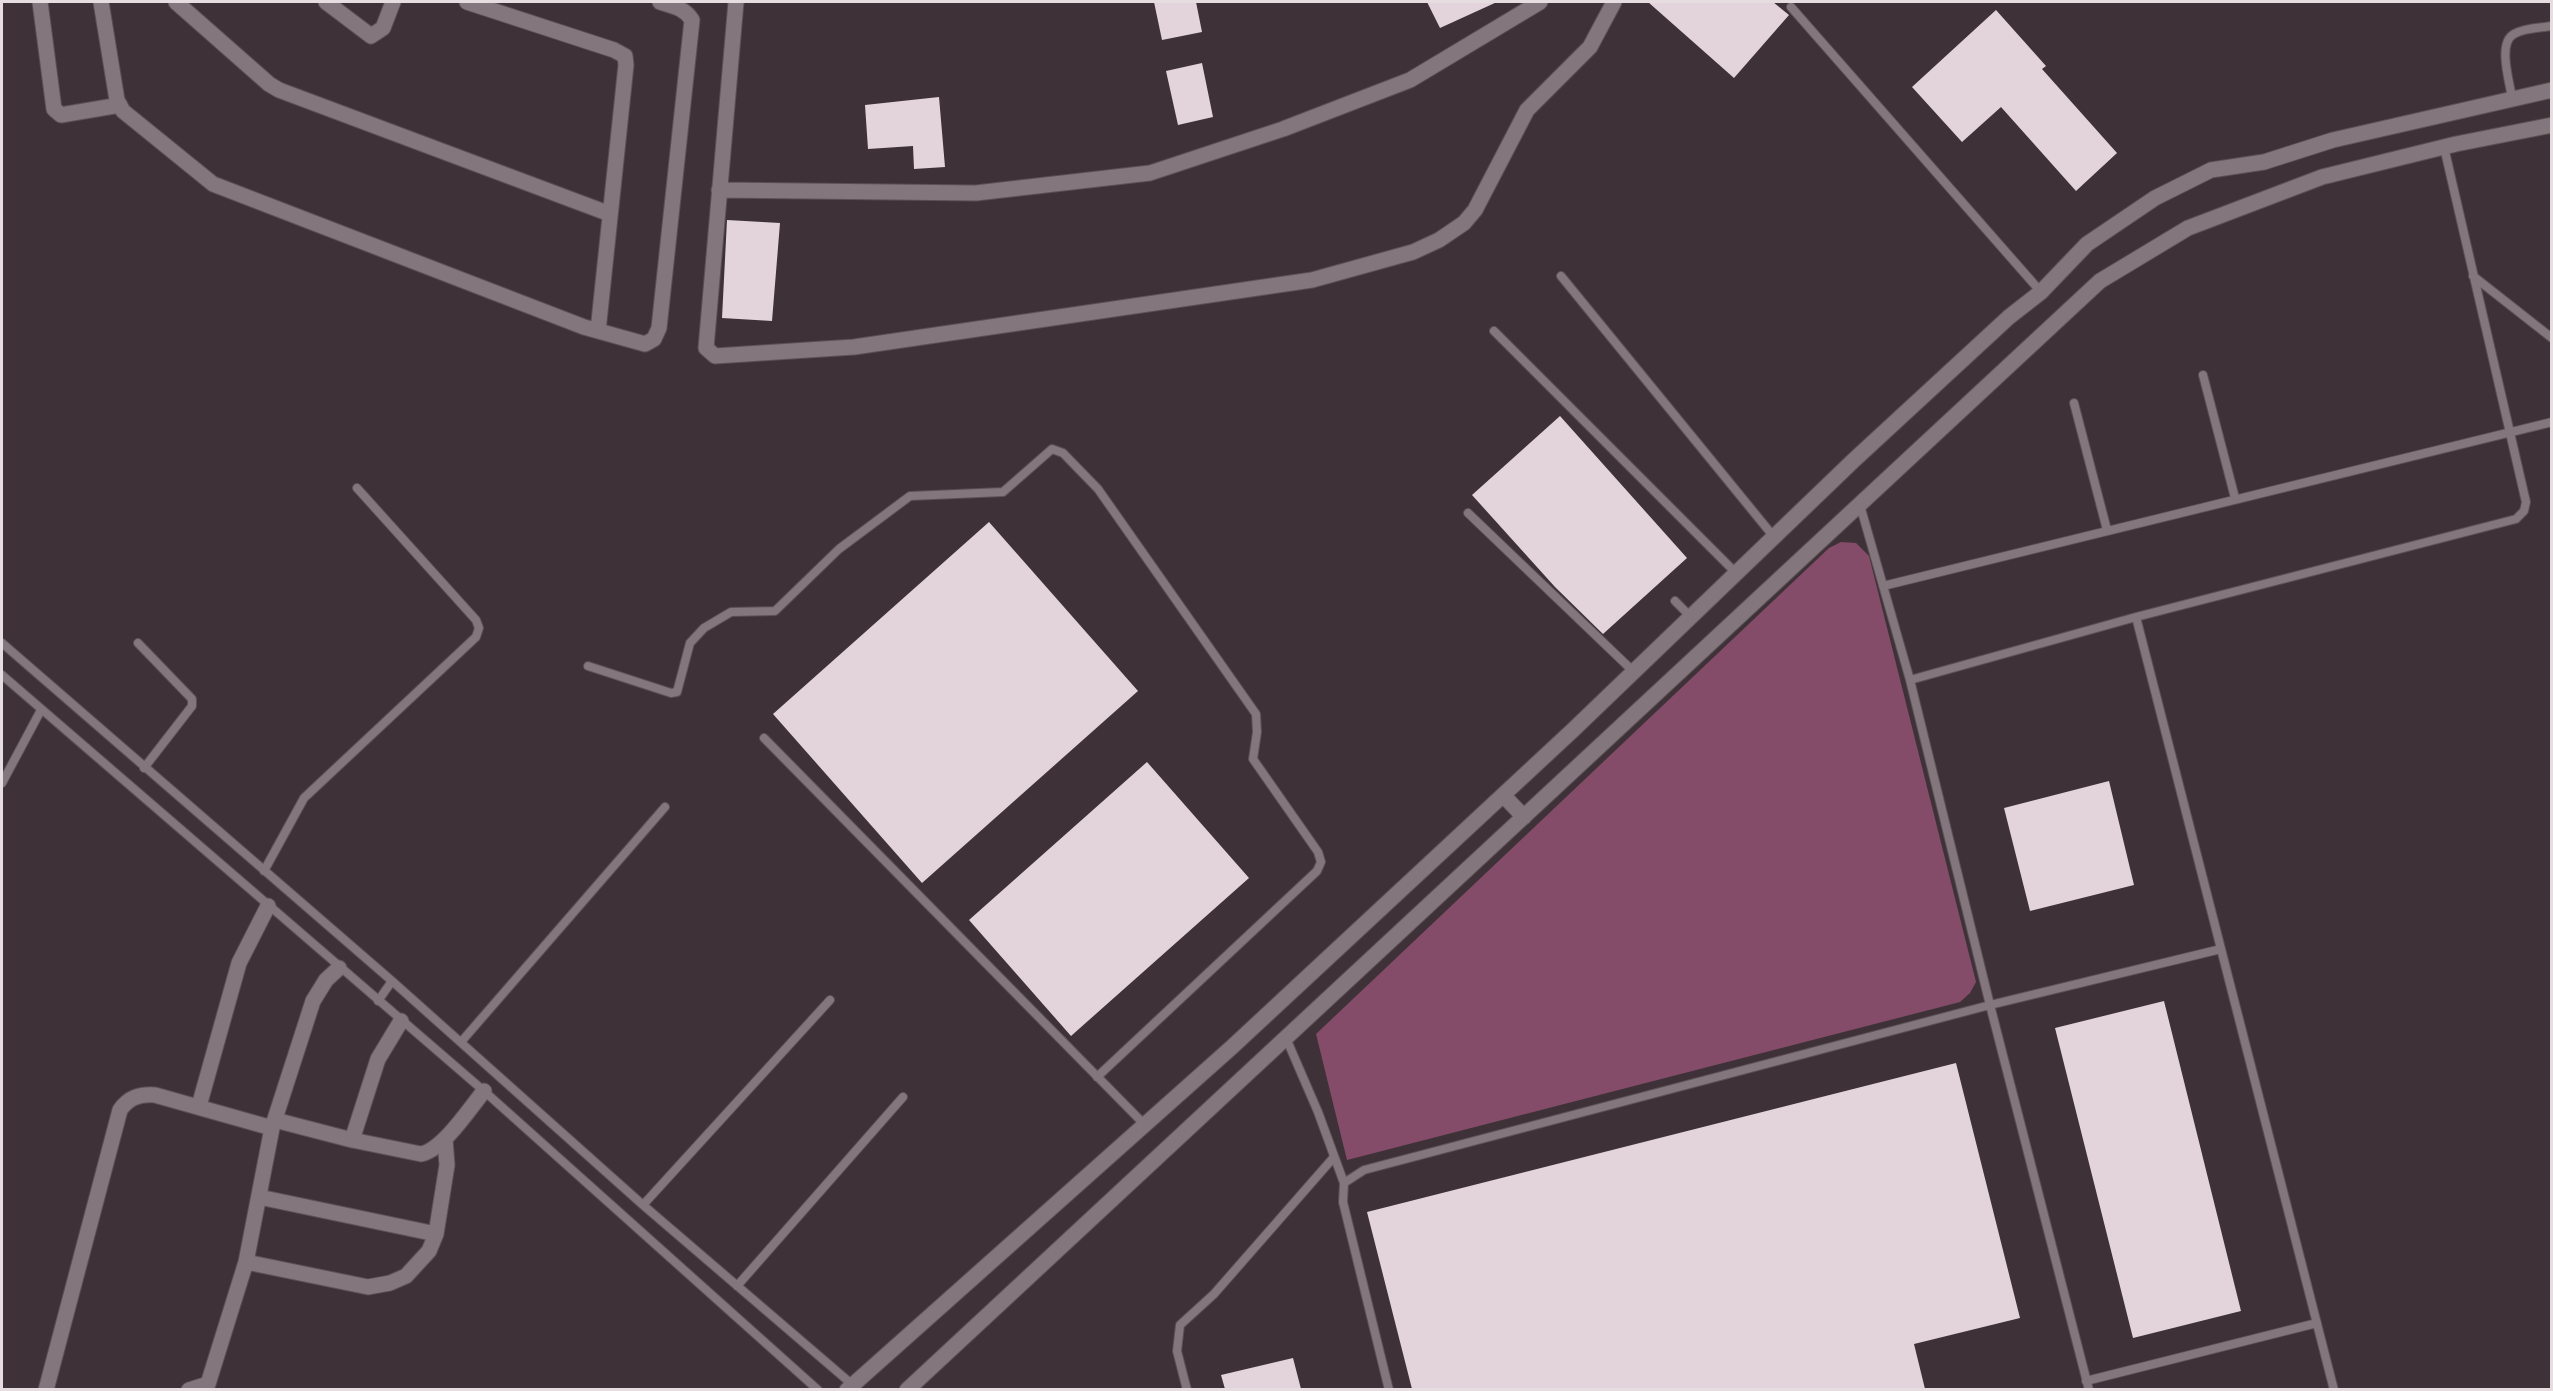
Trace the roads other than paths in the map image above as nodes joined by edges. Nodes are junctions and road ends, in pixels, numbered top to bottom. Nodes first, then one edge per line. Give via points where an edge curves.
1 (40, 2) edge
2 (101, 2) edge
3 (176, 2) edge
4 (326, 2) edge
5 (393, 2) edge
6 (467, 2) edge
7 (660, 2) edge
8 (736, 2) edge
9 (1540, 2) edge
10 (1614, 2) edge
11 (1791, 7) dead end
12 (2552, 26) edge
13 (2552, 90) edge
14 (2512, 98) junction
15 (120, 105) junction
16 (2552, 125) edge
17 (2444, 147) junction
18 (719, 190) junction
19 (610, 214) junction
20 (1561, 276) dead end
21 (2473, 276) junction
22 (2041, 292) junction
23 (598, 331) junction
24 (1494, 331) dead end
25 (2552, 338) edge
26 (2203, 375) dead end
27 (2074, 403) dead end
28 (2552, 422) edge
29 (2508, 432) junction
30 (357, 488) dead end
31 (2235, 498) junction
32 (1860, 505) junction
33 (1468, 513) dead end
34 (2107, 530) junction
35 (1774, 537) junction
36 (1736, 573) junction
37 (1883, 585) junction
38 (1675, 601) dead end
39 (1691, 616) junction
40 (2136, 617) junction
41 (2, 643) edge
42 (138, 643) dead end
43 (588, 666) dead end
44 (1634, 672) junction
45 (2, 675) edge
46 (1910, 680) junction
47 (41, 710) junction
48 (764, 738) dead end
49 (144, 768) junction
50 (2, 783) edge
51 (1503, 795) junction
52 (664, 807) dead end
53 (1524, 817) junction
54 (264, 871) junction
55 (268, 906) junction
56 (2221, 949) junction
57 (339, 968) junction
58 (392, 981) junction
59 (830, 1000) dead end
60 (378, 1001) junction
61 (1990, 1005) junction
62 (401, 1021) junction
63 (1286, 1038) junction
64 (461, 1042) junction
65 (1097, 1077) junction
66 (483, 1090) junction
67 (903, 1097) dead end
68 (199, 1106) junction
69 (274, 1124) junction
70 (1144, 1125) junction
71 (445, 1139) junction
72 (352, 1140) junction
73 (1334, 1157) junction
74 (1344, 1183) junction
75 (259, 1197) junction
76 (643, 1204) junction
77 (436, 1234) junction
78 (246, 1262) junction
79 (737, 1286) junction
80 (2317, 1323) junction
81 (2087, 1385) edge
82 (208, 1387) edge
83 (853, 1388) edge
84 (46, 1389) edge
85 (189, 1389) edge
86 (818, 1389) edge
87 (908, 1389) edge
88 (1187, 1389) edge
89 (1389, 1389) edge
90 (2334, 1389) edge

1 - 15 street via 54,110 61,115
2 - 15 street
3 - 19 street via 279,90
4 - 5 street via 371,36 383,28
6 - 19 street via 625,56
7 - 23 street via 688,13 692,20 659,328 654,339 645,344
8 - 18 street
9 - 18 street via 1410,80 1283,129 1150,173 976,193
10 - 18 street via 1590,46 1527,110 1480,201 1464,223 1413,252 1312,280 855,347 715,356 706,348
11 - 22 lane
12 - 14 lane via 2514,33 2508,38 2504,52
13 - 14 street
14 - 22 street via 2333,140 2264,162 2211,170 2155,198 2087,244
15 - 23 street via 213,184
16 - 17 street
17 - 21 lane
17 - 32 street via 2322,177 2188,228 2100,281
19 - 23 street
20 - 35 lane
21 - 25 lane
21 - 29 lane
22 - 35 street via 2009,317
24 - 36 lane
26 - 31 lane
27 - 34 lane
28 - 29 lane
29 - 31 lane
29 - 40 lane via 2526,502 2516,519
30 - 54 lane via 479,628 476,637 304,798
31 - 34 lane
32 - 37 lane
32 - 53 street
33 - 44 lane
34 - 37 lane
35 - 36 street
36 - 39 street
37 - 46 lane
38 - 39 lane
39 - 44 street
40 - 46 lane
40 - 56 lane
41 - 49 lane
42 - 49 lane via 192,699 192,706
43 - 65 lane via 677,692 690,643 704,628 731,612 775,611 839,549 910,496 1003,492 1052,449 1063,453 1098,489 1256,714 1253,759 1318,852 1321,862 1317,871
44 - 51 street
45 - 47 lane
46 - 61 lane
47 - 50 lane
47 - 55 lane
48 - 65 lane
49 - 54 lane
51 - 53 street
51 - 70 street
52 - 64 lane
53 - 63 street
54 - 58 lane
55 - 57 lane
55 - 68 street via 239,963
56 - 61 lane
56 - 80 lane
57 - 60 lane
57 - 69 street via 313,1001
58 - 60 lane
58 - 64 lane
59 - 76 lane
60 - 62 lane
61 - 74 lane via 1364,1170
61 - 81 lane
62 - 66 lane
62 - 72 street via 378,1059
63 - 73 lane
63 - 87 street
64 - 76 lane
65 - 70 lane
66 - 71 street
66 - 86 lane
67 - 79 lane
68 - 69 street
68 - 84 street via 147,1094 128,1100 120,1110
69 - 72 street
69 - 75 street
70 - 83 street
71 - 72 street via 421,1154
71 - 77 street via 447,1165
73 - 74 lane
73 - 88 lane via 1214,1294 1180,1325 1177,1351
74 - 89 lane via 1343,1202
75 - 77 street
75 - 78 street
76 - 79 lane
77 - 78 street via 429,1251 406,1276 368,1287
78 - 82 street
79 - 83 lane
80 - 81 lane
80 - 90 lane
82 - 85 street

